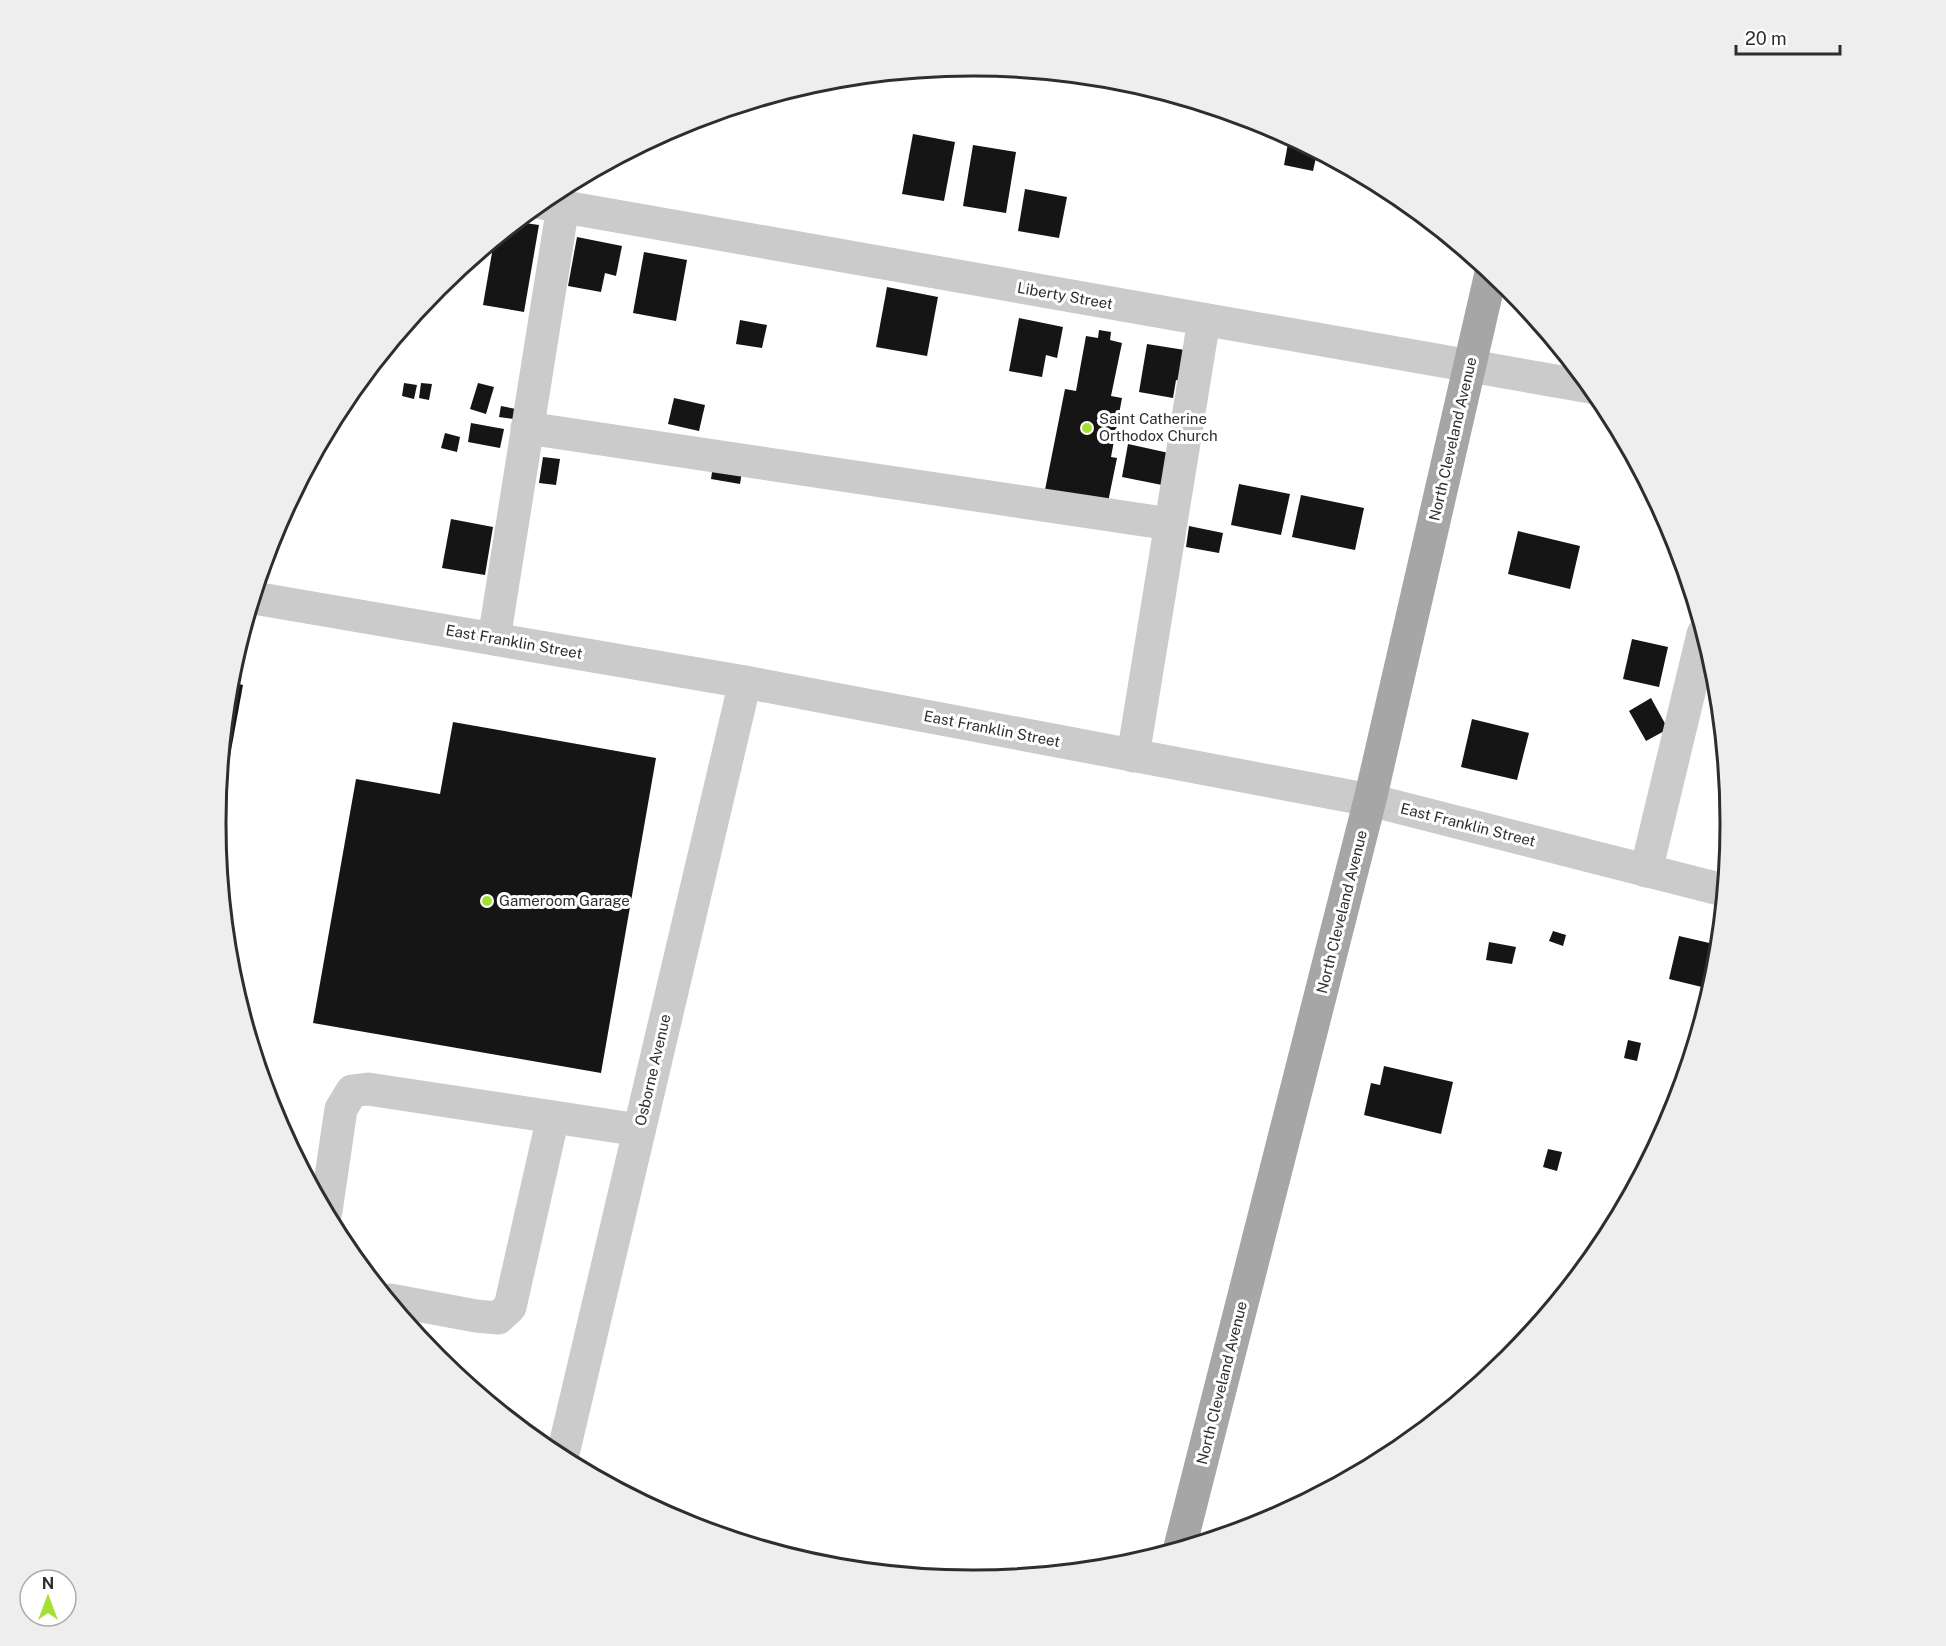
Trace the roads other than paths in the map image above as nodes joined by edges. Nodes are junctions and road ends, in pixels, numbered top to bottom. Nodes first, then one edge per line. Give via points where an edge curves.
1 (554, 205) edge
2 (552, 207) edge
3 (1489, 284) edge
4 (1204, 320) junction
5 (1470, 367) junction
6 (1577, 385) edge
7 (527, 428) junction
8 (1170, 524) junction
9 (261, 599) edge
10 (494, 639) junction
11 (1699, 651) edge
12 (745, 682) junction
13 (1133, 756) junction
14 (1370, 800) junction
15 (1646, 871) junction
16 (1716, 888) edge
17 (553, 1117) junction
18 (639, 1130) junction
19 (328, 1198) edge
20 (402, 1302) edge
21 (564, 1448) edge
22 (1182, 1539) edge

1 - 4 street, Liberty Street
2 - 7 street
3 - 5 main road, North Cleveland Avenue
4 - 5 street, Liberty Street
4 - 8 street
5 - 6 street, Liberty Street
5 - 14 main road, North Cleveland Avenue
7 - 8 street
7 - 10 street
8 - 13 street
9 - 10 street, East Franklin Street
10 - 12 street, East Franklin Street
11 - 15 street
12 - 13 street, East Franklin Street
12 - 18 street, Osborne Avenue
13 - 14 street, East Franklin Street
14 - 15 street, East Franklin Street
14 - 22 main road, North Cleveland Avenue
15 - 16 street, East Franklin Street
17 - 18 street
17 - 19 street via 368,1089 352,1091 341,1109
17 - 20 street via 510,1307 498,1318
18 - 21 street, Osborne Avenue

